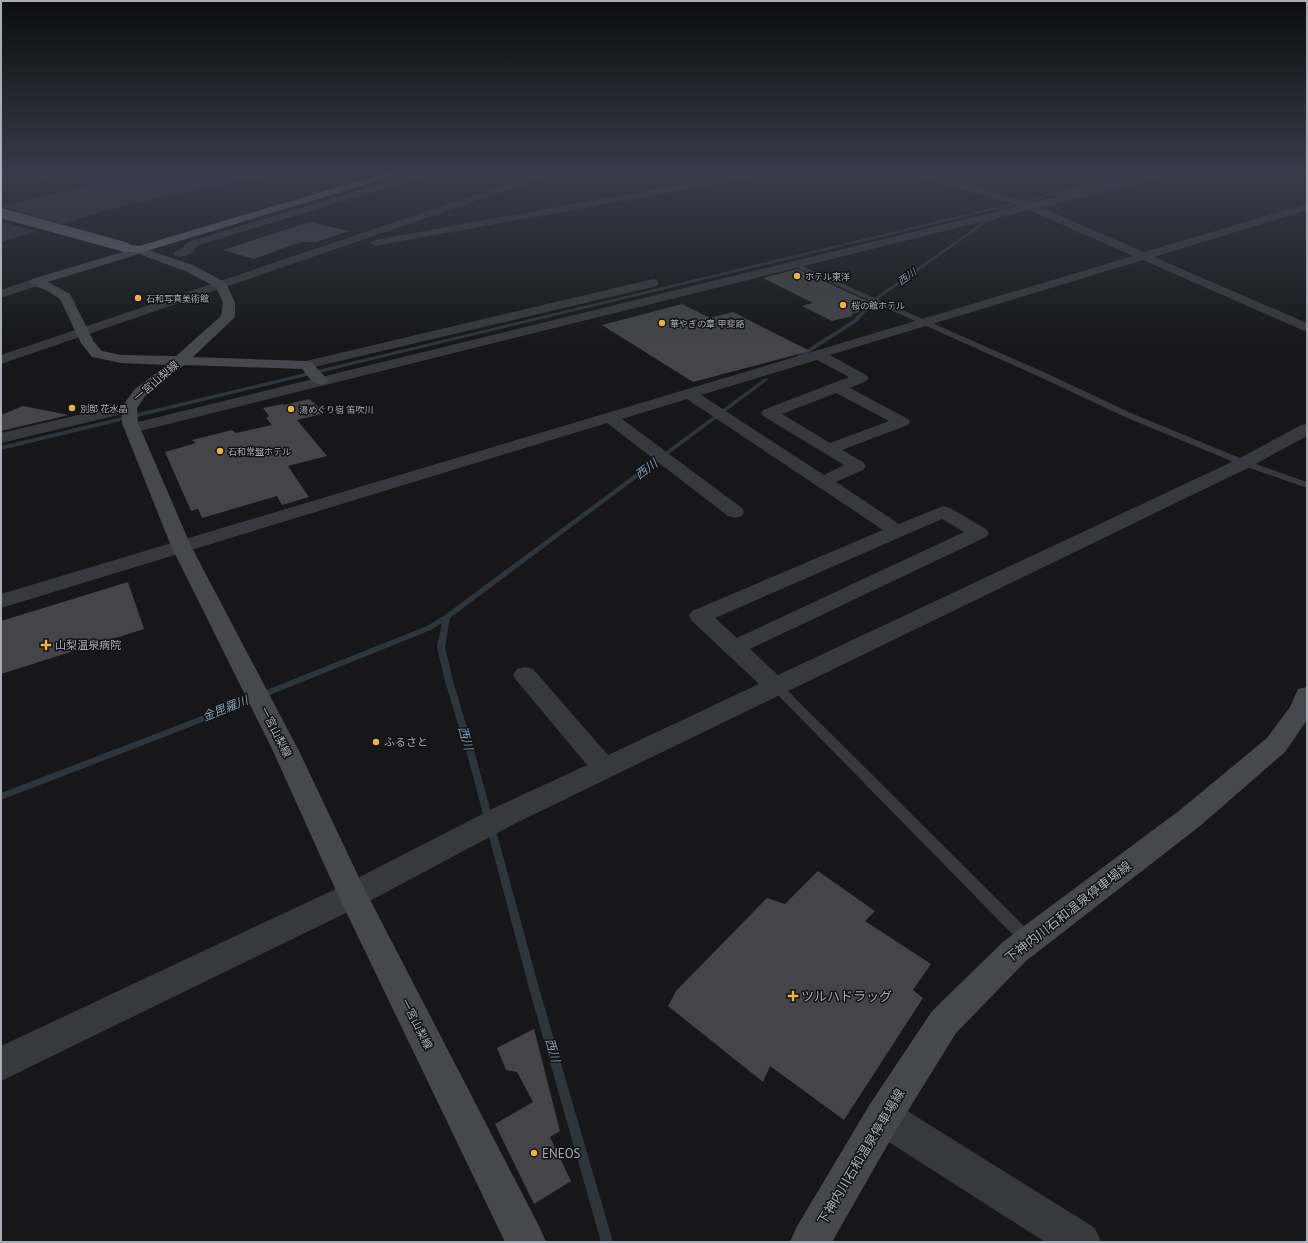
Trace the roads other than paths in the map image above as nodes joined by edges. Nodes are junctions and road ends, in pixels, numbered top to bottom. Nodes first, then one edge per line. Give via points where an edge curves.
1 (63, 230) edge
2 (205, 230) edge
3 (236, 230) edge
4 (380, 230) edge
5 (448, 230) edge
6 (936, 230) edge
7 (1085, 230) edge
8 (1230, 230) edge
9 (139, 250) junction
10 (179, 254) dead end
11 (1144, 256) junction
12 (301, 257) junction
13 (779, 258) dead end
14 (793, 264) junction
15 (664, 280) dead end
16 (36, 282) junction
17 (221, 285) junction
18 (1, 294) edge
19 (924, 322) junction
20 (1307, 328) edge
21 (84, 332) junction
22 (371, 349) junction
23 (817, 354) junction
24 (1, 360) edge
25 (180, 361) junction
26 (394, 363) junction
27 (313, 373) junction
28 (837, 387) junction
29 (688, 394) junction
30 (609, 417) junction
31 (130, 418) junction
32 (1307, 429) edge
33 (1, 438) edge
34 (829, 449) junction
35 (1244, 463) junction
36 (822, 482) junction
37 (1307, 484) edge
38 (735, 512) dead end
39 (897, 531) junction
40 (182, 546) junction
41 (1, 601) edge
42 (734, 648) junction
43 (525, 676) dead end
44 (776, 686) junction
45 (1307, 694) edge
46 (604, 768) junction
47 (353, 895) junction
48 (1029, 940) junction
49 (1, 1064) edge
50 (883, 1117) junction
51 (526, 1242) edge
52 (810, 1242) edge
53 (1081, 1242) edge

1 - 9 highway, bridge
2 - 9 highway
3 - 10 street via 195,243 189,246 189,250
4 - 12 street
5 - 12 street
6 - 14 street
7 - 11 street
8 - 11 street
9 - 16 main road
9 - 17 main road via 189,268
11 - 19 street
11 - 20 street
12 - 17 street
13 - 14 street
14 - 19 lane
14 - 26 street
15 - 22 street
16 - 18 street
16 - 21 main road via 65,297
17 - 21 street
17 - 25 main road, 一宮山梨線 via 229,303 228,317
19 - 23 street
19 - 35 lane via 1128,415
21 - 24 street
21 - 25 main road via 88,343 97,354 121,360
22 - 26 street via 361,354 359,359 377,365
22 - 27 street
23 - 28 street via 861,378
23 - 29 street
25 - 27 main road
25 - 31 main road, 一宮山梨線 via 139,393
26 - 27 street
27 - 31 street
28 - 34 street via 769,413
28 - 34 street via 902,422
29 - 30 street
29 - 36 street
30 - 38 street
30 - 40 street
31 - 33 street
31 - 40 main road, 一宮山梨線
32 - 35 street
34 - 36 street via 857,466
35 - 37 lane
35 - 44 street
36 - 39 street
39 - 42 street via 700,616
39 - 42 street via 943,512 979,533
40 - 41 street
40 - 47 main road, 一宮山梨線 via 286,751
42 - 44 street
43 - 46 street
44 - 46 street
44 - 48 lane
45 - 48 main road, 下神内川石和温泉停車場線 via 1301,710 1276,745 1190,818
46 - 47 street via 470,833
47 - 49 street
47 - 51 main road, 一宮山梨線
48 - 50 main road, 下神内川石和温泉停車場線 via 944,1022
50 - 52 main road, 下神内川石和温泉停車場線
50 - 53 street

